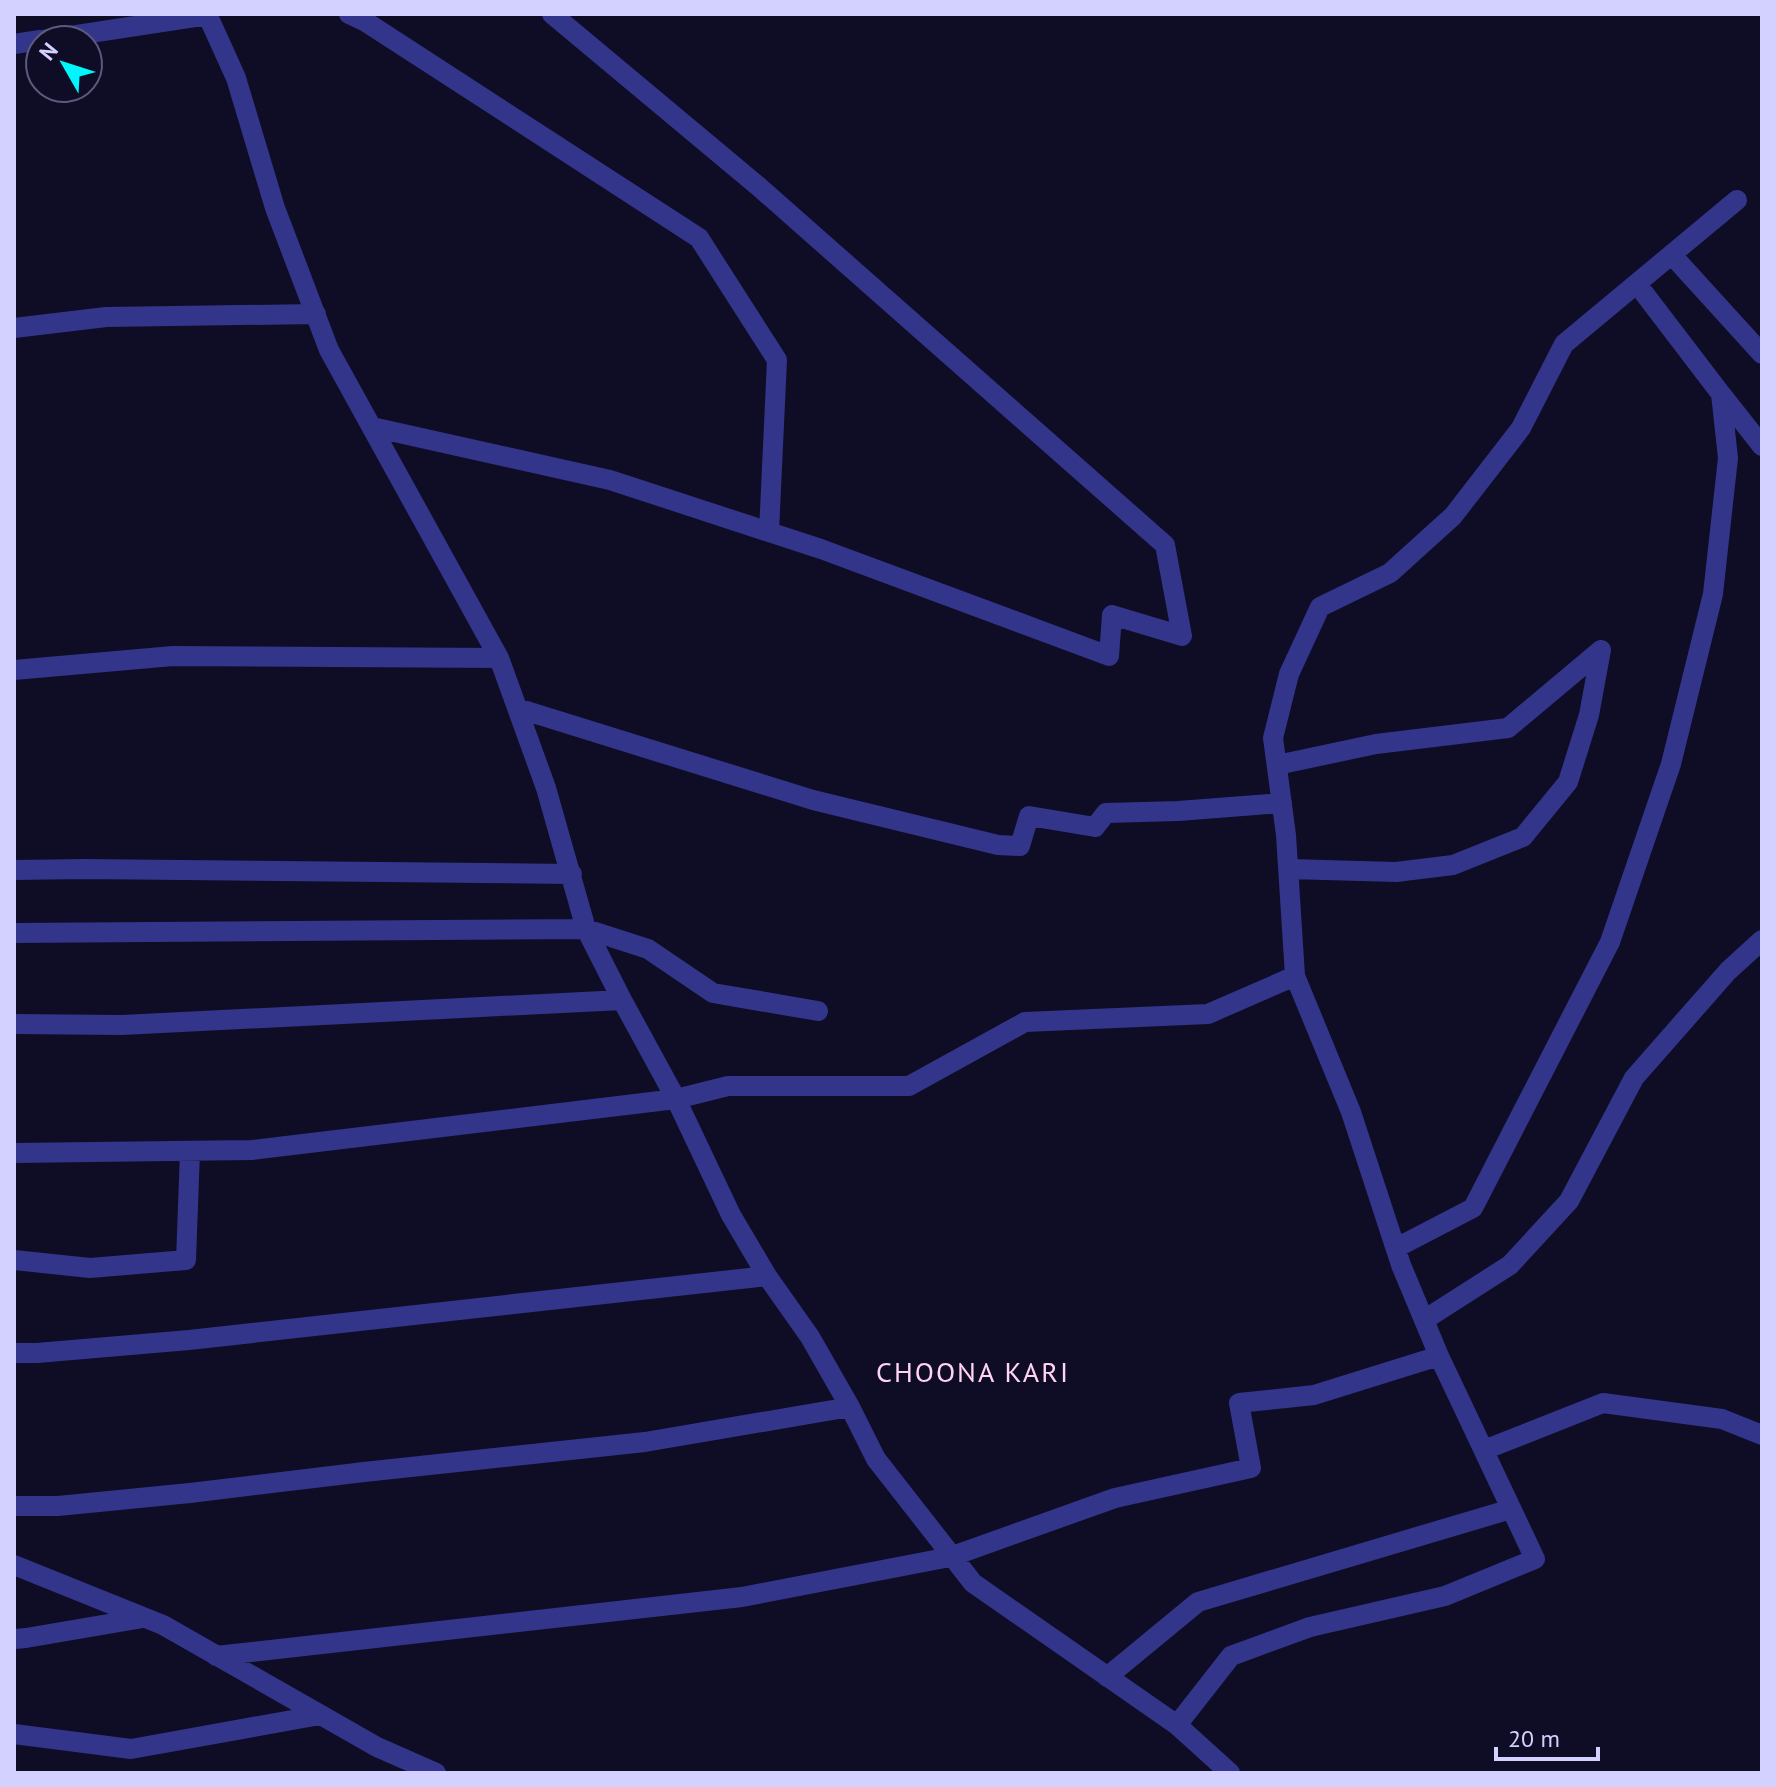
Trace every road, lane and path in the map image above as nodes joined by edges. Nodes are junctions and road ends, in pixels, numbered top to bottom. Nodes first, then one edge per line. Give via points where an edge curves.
1 (207, 14) edge
2 (349, 14) edge
3 (552, 14) edge
4 (104, 30) edge
5 (1737, 200) dead end
6 (1672, 255) junction
7 (1637, 284) junction
8 (316, 314) junction
9 (14, 328) edge
10 (1762, 354) edge
11 (1721, 394) junction
12 (372, 427) junction
13 (1762, 446) edge
14 (769, 532) junction
15 (499, 658) junction
16 (14, 670) edge
17 (517, 708) junction
18 (1277, 765) junction
19 (1282, 803) junction
20 (1289, 869) junction
21 (14, 870) edge
22 (572, 874) junction
23 (586, 929) junction
24 (14, 933) edge
25 (1762, 940) edge
26 (1295, 976) junction
27 (622, 1000) junction
28 (818, 1011) dead end
29 (14, 1024) edge
30 (676, 1099) junction
31 (190, 1151) junction
32 (14, 1153) edge
33 (1396, 1248) junction
34 (14, 1260) edge
35 (767, 1276) junction
36 (1424, 1320) junction
37 (14, 1353) edge
38 (1439, 1356) junction
39 (850, 1407) junction
40 (1762, 1435) edge
41 (1484, 1450) junction
42 (14, 1506) edge
43 (1511, 1509) junction
44 (950, 1557) junction
45 (14, 1565) edge
46 (143, 1618) junction
47 (14, 1639) edge
48 (216, 1656) junction
49 (1107, 1677) junction
50 (320, 1715) junction
51 (1177, 1725) junction
52 (14, 1734) edge
53 (436, 1773) edge
54 (1230, 1773) edge

1 - 4 street
1 - 8 street via 236,78 275,208
2 - 14 street via 699,238 777,360
3 - 14 street via 770,197 1165,545 1182,636 1112,615 1109,656
5 - 6 street
6 - 7 street
6 - 10 street
7 - 11 street
7 - 18 street via 1564,344 1521,428 1453,516 1390,573 1320,607 1289,674 1273,738
8 - 9 street via 106,317
8 - 12 street via 329,350
11 - 13 street
11 - 33 street via 1728,458 1713,594 1671,764 1610,942 1473,1208
12 - 14 street via 610,480
12 - 15 street
15 - 16 street via 173,656
15 - 17 street
17 - 19 street via 813,800 998,845 1020,846 1029,816 1095,827 1106,813
17 - 22 street
18 - 19 street
18 - 20 street via 1376,744 1508,728 1601,650 1589,715 1568,782 1523,837 1453,865 1396,872
19 - 20 street
20 - 26 street
21 - 22 street
22 - 23 street
23 - 24 street
23 - 27 street
23 - 28 street via 648,949 713,993
25 - 36 street via 1634,1078 1569,1201 1510,1265
26 - 30 street via 1208,1014 1025,1022 909,1086 728,1086
26 - 33 street via 1351,1112
27 - 29 street via 122,1025
27 - 30 street
30 - 31 street via 252,1150
30 - 35 street via 731,1215
31 - 32 street
31 - 34 street via 186,1260 90,1268
33 - 36 street
35 - 37 street via 189,1340
35 - 39 street
36 - 38 street
38 - 41 street
38 - 44 street via 1314,1395 1239,1403 1251,1468 1115,1498
39 - 42 street via 645,1442 190,1493
39 - 44 street via 876,1459
40 - 41 street via 1722,1419 1603,1403
41 - 43 street
43 - 49 street via 1198,1602
43 - 51 street via 1535,1559 1445,1596 1310,1627 1231,1656
44 - 48 street via 742,1597
44 - 49 street via 973,1583
45 - 46 street
46 - 47 street
46 - 48 street
48 - 50 street
49 - 51 street
50 - 52 street via 131,1749
50 - 53 street
51 - 54 street

